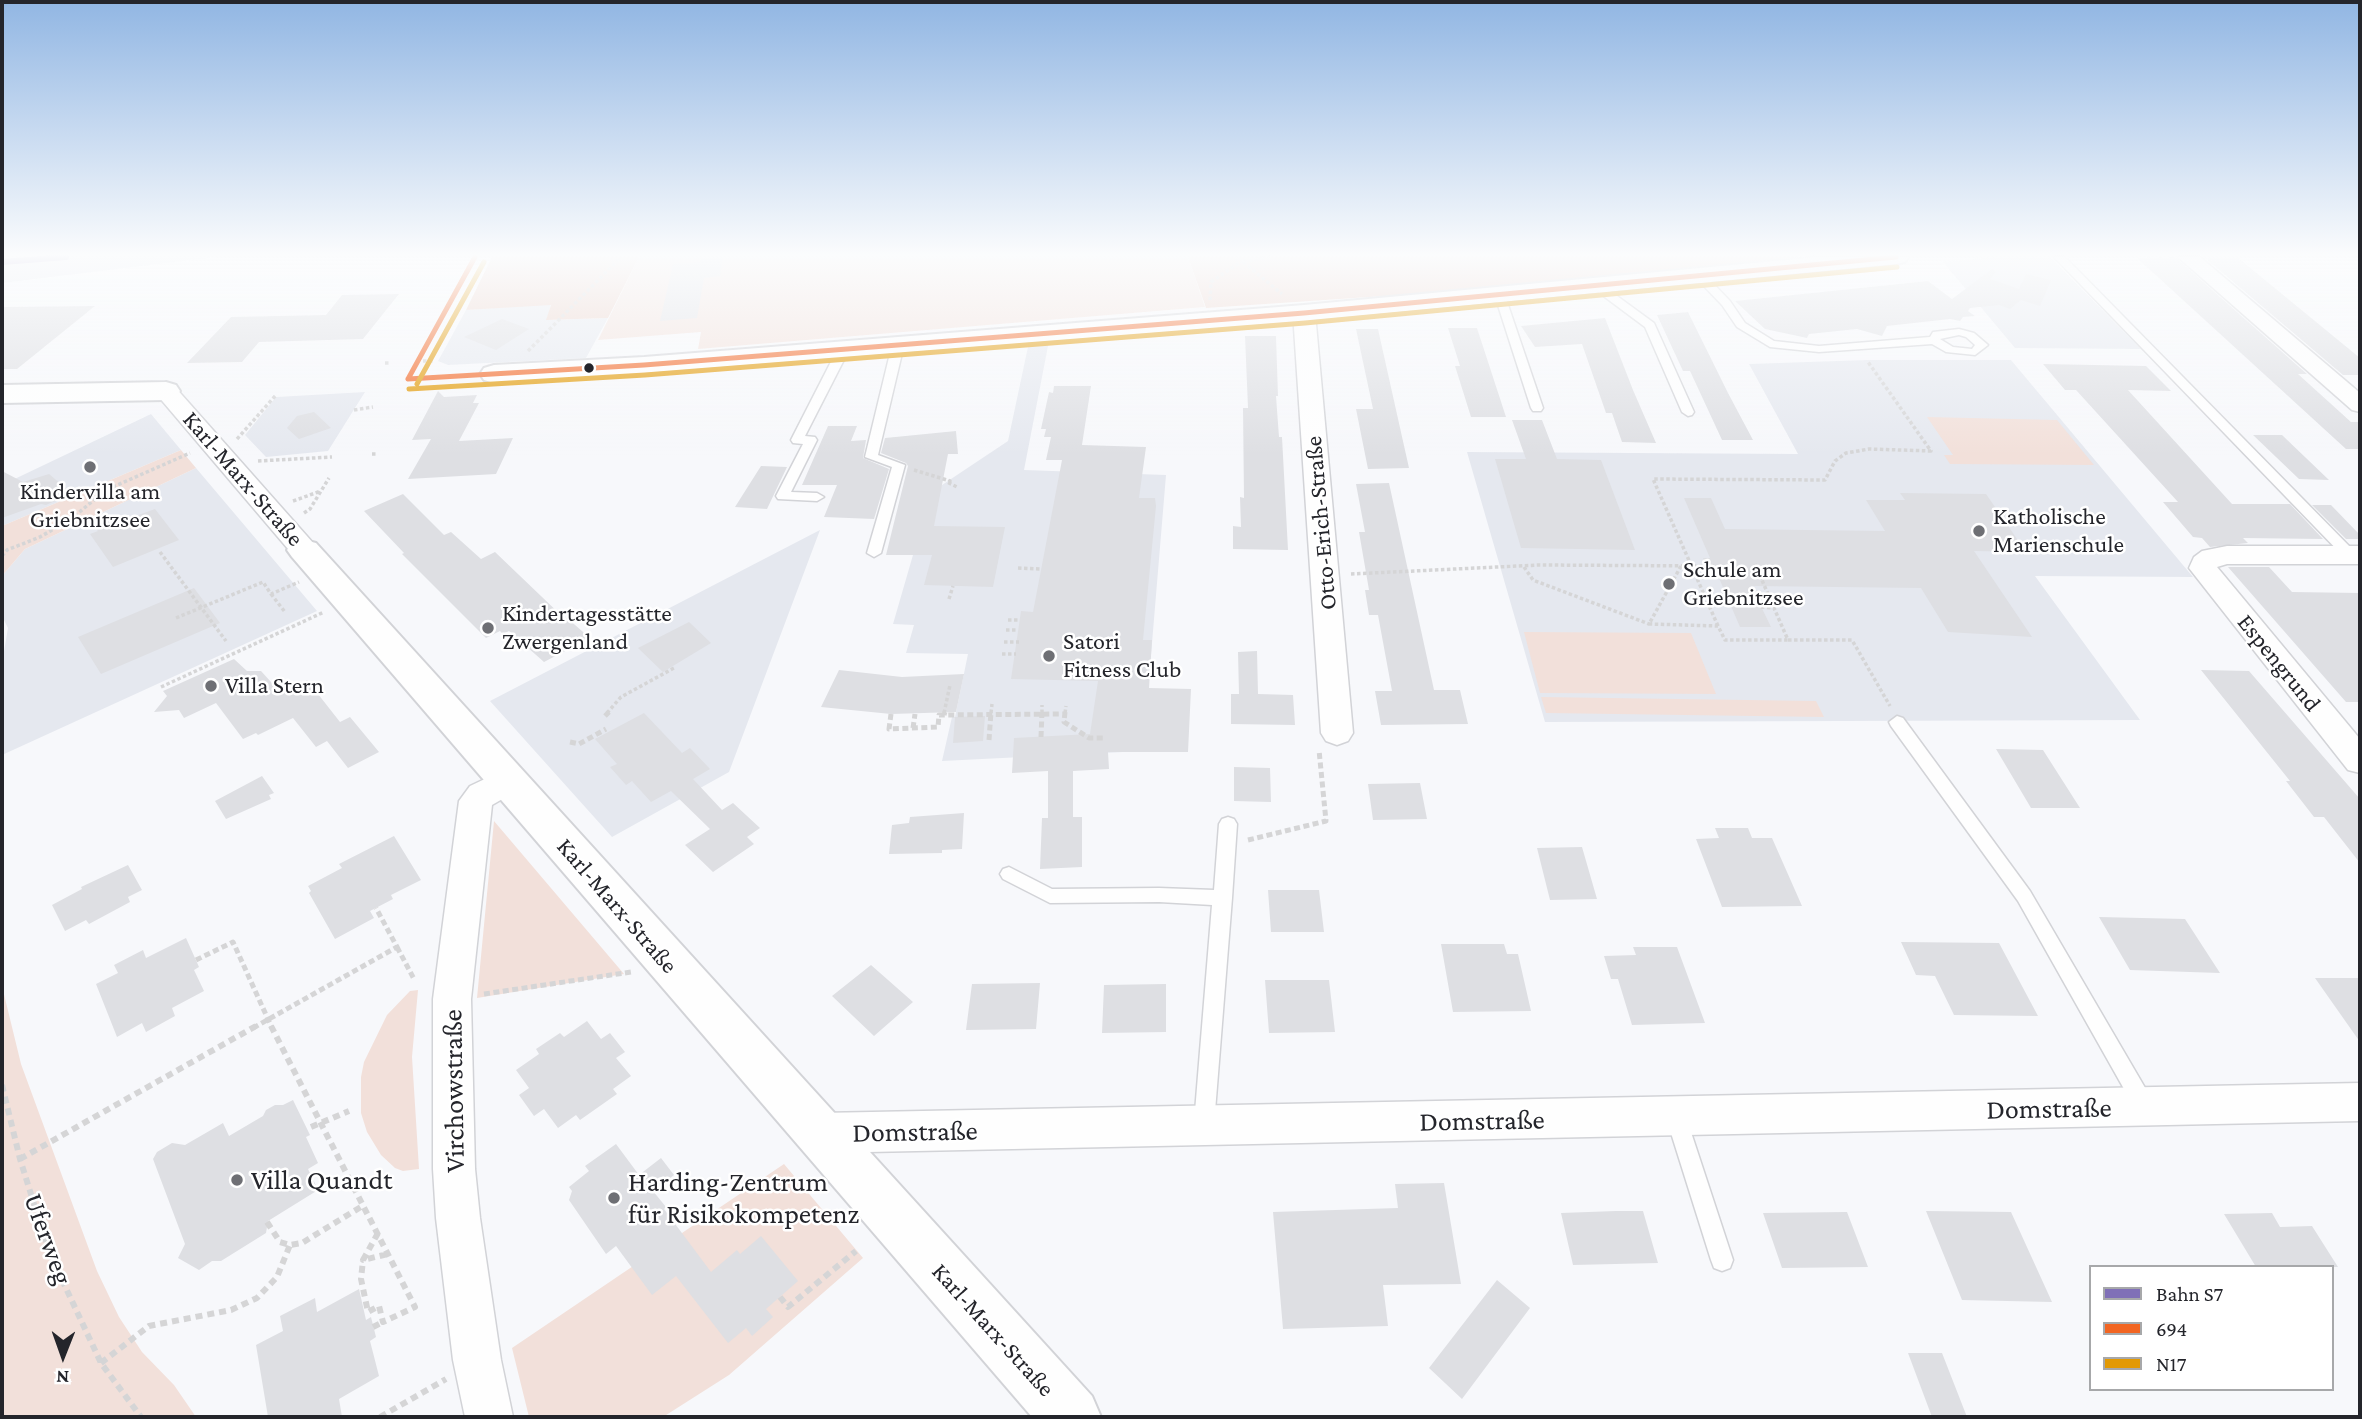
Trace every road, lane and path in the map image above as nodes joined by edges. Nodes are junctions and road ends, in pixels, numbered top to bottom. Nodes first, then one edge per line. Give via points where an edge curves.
1 (555, 323) edge
2 (1187, 323) edge
3 (1305, 323) edge
4 (1509, 323) edge
5 (1648, 323) edge
6 (1739, 323) edge
7 (2125, 323) edge
8 (2265, 323) edge
9 (1934, 340) dead end
10 (1847, 345) junction
11 (896, 351) junction
12 (526, 353) dead end
13 (841, 355) junction
14 (423, 361) dead end
15 (433, 361) dead end
16 (494, 374) dead end
17 (166, 391) joint
18 (2, 394) edge
19 (276, 395) dead end
20 (2360, 405) edge
21 (373, 407) dead end
22 (1536, 408) dead end
23 (354, 410) dead end
24 (1688, 412) dead end
25 (237, 439) dead end
26 (191, 453) dead end
27 (372, 454) dead end
28 (378, 454) dead end
29 (332, 457) dead end
30 (257, 461) dead end
31 (899, 465) junction
32 (330, 478) dead end
33 (957, 487) dead end
34 (322, 490) junction
35 (817, 497) dead end
36 (292, 502) dead end
37 (301, 549) junction
38 (4, 552) edge
39 (160, 552) dead end
40 (874, 553) dead end
41 (2355, 555) edge
42 (1755, 564) dead end
43 (1523, 566) junction
44 (1681, 566) junction
45 (1689, 566) junction
46 (1714, 566) dead end
47 (1018, 568) dead end
48 (1041, 569) dead end
49 (1325, 575) junction
50 (953, 586) dead end
51 (271, 594) junction
52 (949, 599) dead end
53 (1761, 607) dead end
54 (201, 608) junction
55 (1774, 608) junction
56 (285, 612) dead end
57 (320, 614) dead end
58 (176, 618) dead end
59 (1008, 620) dead end
60 (1020, 620) dead end
61 (1649, 624) junction
62 (1718, 626) junction
63 (1006, 630) dead end
64 (1018, 630) dead end
65 (226, 640) dead end
66 (1788, 640) junction
67 (1004, 642) dead end
68 (1019, 642) dead end
69 (1002, 654) dead end
70 (1016, 654) dead end
71 (672, 667) dead end
72 (950, 685) dead end
73 (161, 687) dead end
74 (992, 704) dead end
75 (1042, 705) dead end
76 (1066, 706) dead end
77 (915, 713) dead end
78 (990, 713) junction
79 (1042, 714) junction
80 (1065, 714) junction
81 (891, 715) dead end
82 (944, 715) junction
83 (605, 716) dead end
84 (1897, 722) joint
85 (913, 728) junction
86 (606, 729) dead end
87 (1338, 733) joint
88 (1041, 737) dead end
89 (1105, 738) dead end
90 (989, 740) dead end
91 (570, 742) dead end
92 (2360, 761) edge
93 (506, 781) junction
94 (1228, 824) dead end
95 (1227, 845) junction
96 (1009, 874) dead end
97 (1223, 898) junction
98 (376, 908) dead end
99 (397, 947) junction
100 (196, 960) dead end
101 (670, 966) junction
102 (414, 979) dead end
103 (452, 999) junction
104 (267, 1018) junction
105 (2, 1085) edge
106 (2360, 1102) edge
107 (2145, 1107) junction
108 (349, 1111) dead end
109 (1676, 1117) junction
110 (323, 1122) junction
111 (1204, 1127) junction
112 (311, 1128) dead end
113 (820, 1133) junction
114 (20, 1159) junction
115 (364, 1205) junction
116 (267, 1222) dead end
117 (378, 1233) junction
118 (289, 1245) junction
119 (856, 1251) dead end
120 (388, 1254) junction
121 (363, 1259) junction
122 (1722, 1260) dead end
123 (780, 1297) dead end
124 (383, 1322) junction
125 (373, 1327) dead end
126 (477, 1360) junction
127 (101, 1363) junction
128 (141, 1417) edge
129 (380, 1417) edge
130 (489, 1417) edge
131 (1071, 1417) edge

1 - 12 path
2 - 11 street
3 - 49 street, Otto-Erich-Straße
4 - 22 lane
5 - 24 lane
6 - 10 lane via 1770,344 1796,349
7 - 41 lane
8 - 20 street
9 - 10 lane
10 - 45 path via 1867,360 1931,451 1846,453 1835,461 1825,480 1653,479
11 - 13 street
11 - 31 lane via 871,457
13 - 16 street
13 - 35 lane via 797,440 811,440 783,496
14 - 15 path
17 - 18 street
17 - 37 street, Karl-Marx-Straße
19 - 25 path
21 - 23 path
26 - 38 path via 106,490 71,519
27 - 28 path
29 - 30 path
31 - 33 path
31 - 40 lane
32 - 34 path
34 - 36 path
34 - 37 path via 310,509
37 - 51 path
37 - 93 street, Karl-Marx-Straße
39 - 54 path
41 - 92 street, Espengrund via 2227,555 2204,563 2206,574
42 - 55 path
43 - 44 path
43 - 49 path
43 - 61 path via 1534,580
44 - 45 path
44 - 61 path
45 - 46 path
45 - 62 path
47 - 48 path
49 - 87 street, Otto-Erich-Straße
50 - 52 path
51 - 54 path via 263,582
51 - 56 path
53 - 55 path
54 - 58 path
54 - 65 path
55 - 66 path
57 - 73 path
59 - 60 path
61 - 62 path
62 - 66 path via 1725,640
63 - 64 path
66 - 84 path via 1852,640
67 - 68 path
69 - 70 path
71 - 83 path via 621,697
72 - 82 path
74 - 78 path
75 - 79 path
76 - 80 path
77 - 85 path
78 - 79 path
78 - 82 path
78 - 90 path
79 - 80 path
79 - 88 path
80 - 89 path via 1064,722 1089,738
81 - 85 path via 889,729
82 - 85 path via 939,715 938,727
84 - 107 lane, Domstraße via 2024,896
86 - 91 path via 579,744
87 - 95 path via 1319,748 1326,821
93 - 101 street, Karl-Marx-Straße
93 - 103 street, Virchowstraße via 476,801
94 - 95 lane
95 - 97 lane
96 - 97 lane via 1050,896
97 - 111 lane
98 - 99 path
99 - 102 path
99 - 104 path
100 - 104 path via 233,942
101 - 103 path
101 - 113 street, Karl-Marx-Straße
103 - 126 street, Virchowstraße via 454,1169
104 - 110 path
104 - 114 path
105 - 114 path, Uferweg
106 - 107 street, Domstraße
107 - 109 street, Domstraße
108 - 110 path
109 - 111 street, Domstraße
109 - 122 lane
110 - 112 path
110 - 115 path
111 - 113 street, Domstraße
113 - 131 street, Karl-Marx-Straße
114 - 127 path, Uferweg via 49,1252
115 - 117 path
115 - 118 path via 302,1243
116 - 118 path via 280,1242
117 - 120 path
117 - 121 path
118 - 127 path via 277,1277 257,1298 231,1310 149,1326
119 - 123 path via 788,1307
120 - 121 path
120 - 124 path via 415,1307
121 - 124 path via 361,1279 368,1312 379,1306
124 - 125 path
126 - 129 path
126 - 130 street, Virchowstraße
127 - 128 path, Uferweg

